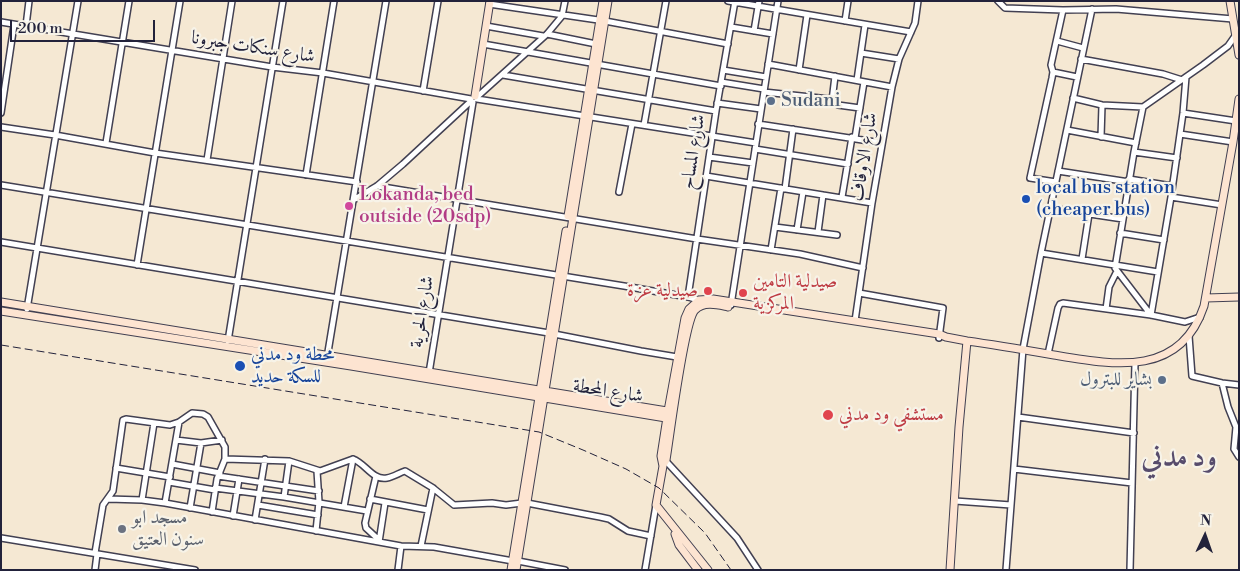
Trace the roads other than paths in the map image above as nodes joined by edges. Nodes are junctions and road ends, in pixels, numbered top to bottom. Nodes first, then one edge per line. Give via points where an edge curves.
1 (29, 1) edge
2 (78, 1) edge
3 (129, 1) edge
4 (180, 1) edge
5 (232, 1) edge
6 (284, 1) edge
7 (334, 1) edge
8 (386, 1) edge
9 (438, 1) edge
10 (565, 1) edge
11 (603, 1) edge
12 (608, 1) edge
13 (666, 1) edge
14 (728, 1) edge
15 (778, 1) edge
16 (848, 1) edge
17 (918, 1) edge
18 (998, 1) edge
19 (1230, 1) edge
20 (490, 2) edge
21 (735, 2) edge
22 (759, 4) edge
23 (777, 9) junction
24 (1092, 9) junction
25 (1063, 10) junction
26 (807, 14) junction
27 (562, 16) junction
28 (1233, 19) junction
29 (602, 21) junction
30 (845, 21) junction
31 (1, 22) edge
32 (14, 24) junction
33 (865, 25) junction
34 (26, 26) junction
35 (486, 26) junction
36 (731, 28) junction
37 (754, 31) junction
38 (660, 32) junction
39 (911, 32) junction
40 (72, 34) junction
41 (773, 34) junction
42 (545, 35) junction
43 (1235, 36) junction
44 (1057, 41) junction
45 (123, 43) junction
46 (483, 44) junction
47 (596, 44) junction
48 (728, 44) junction
49 (1083, 48) junction
50 (172, 50) junction
51 (527, 53) junction
52 (861, 53) junction
53 (1239, 54) edge
54 (223, 58) junction
55 (899, 59) junction
56 (1081, 59) junction
57 (596, 63) junction
58 (768, 64) junction
59 (272, 67) junction
60 (723, 70) junction
61 (799, 70) junction
62 (1053, 72) junction
63 (323, 73) junction
64 (654, 74) junction
65 (503, 75) junction
66 (835, 76) junction
67 (766, 77) junction
68 (1077, 77) junction
69 (1184, 79) junction
70 (4, 80) edge
71 (857, 80) junction
72 (373, 82) junction
73 (864, 82) junction
74 (721, 84) junction
75 (892, 87) junction
76 (591, 90) junction
77 (764, 90) junction
78 (423, 91) junction
79 (1073, 98) junction
80 (474, 99) junction
81 (648, 99) junction
82 (1239, 99) edge
83 (832, 101) junction
84 (718, 103) junction
85 (1102, 104) junction
86 (1143, 107) junction
87 (860, 108) junction
88 (761, 109) junction
89 (716, 111) junction
90 (1183, 113) junction
91 (1, 114) edge
92 (587, 117) junction
93 (1236, 122) junction
94 (632, 124) junction
95 (758, 124) junction
96 (644, 126) junction
97 (1, 127) edge
98 (793, 129) junction
99 (1067, 130) junction
100 (1180, 134) junction
101 (55, 135) junction
102 (713, 136) junction
103 (1101, 137) junction
104 (854, 138) junction
105 (882, 142) junction
106 (1233, 142) junction
107 (106, 143) junction
108 (1136, 143) junction
109 (755, 146) junction
110 (1134, 152) junction
111 (155, 153) junction
112 (790, 155) junction
113 (709, 157) junction
114 (1177, 158) junction
115 (207, 160) junction
116 (753, 163) junction
117 (848, 164) junction
118 (256, 168) junction
119 (1058, 170) junction
120 (306, 175) junction
121 (706, 176) junction
122 (1129, 181) junction
123 (357, 182) junction
124 (750, 182) junction
125 (1056, 182) junction
126 (1, 185) edge
127 (377, 186) junction
128 (1172, 186) junction
129 (783, 188) junction
130 (46, 192) junction
131 (619, 192) dead end
132 (803, 192) junction
133 (823, 195) junction
134 (842, 197) junction
135 (1171, 197) junction
136 (355, 199) junction
137 (458, 200) junction
138 (872, 203) junction
139 (1222, 205) junction
140 (146, 208) junction
141 (1050, 208) junction
142 (1089, 214) junction
143 (570, 218) junction
144 (1123, 219) junction
145 (247, 225) junction
146 (775, 227) junction
147 (797, 230) junction
148 (818, 232) junction
149 (1120, 233) junction
150 (837, 235) dead end
151 (697, 239) junction
152 (1164, 240) junction
153 (347, 241) junction
154 (1, 242) edge
155 (740, 246) junction
156 (37, 248) junction
157 (771, 250) junction
158 (1040, 253) junction
159 (448, 257) junction
160 (1082, 259) junction
161 (137, 265) junction
162 (863, 268) junction
163 (1116, 268) junction
164 (1158, 272) junction
165 (561, 276) junction
166 (238, 282) junction
167 (859, 292) junction
168 (1239, 296) edge
169 (688, 297) junction
170 (337, 298) junction
171 (1206, 298) junction
172 (1, 302) edge
173 (700, 303) junction
174 (28, 305) junction
175 (731, 305) junction
176 (1106, 309) junction
177 (1, 311) edge
178 (26, 314) junction
179 (440, 315) junction
180 (1151, 315) junction
181 (1200, 317) junction
182 (821, 318) junction
183 (855, 322) junction
184 (552, 333) junction
185 (941, 336) junction
186 (1189, 336) junction
187 (967, 341) junction
188 (228, 342) junction
189 (1023, 349) junction
190 (1048, 354) junction
191 (677, 357) junction
192 (327, 359) junction
193 (1135, 363) junction
194 (428, 375) junction
195 (1222, 383) junction
196 (1239, 385) edge
197 (542, 394) junction
198 (670, 415) junction
199 (1018, 417) junction
200 (1236, 419) edge
201 (154, 422) junction
202 (179, 422) junction
203 (1134, 433) junction
204 (176, 440) junction
205 (222, 440) junction
206 (201, 443) junction
207 (1239, 457) edge
208 (225, 458) junction
209 (265, 459) junction
210 (353, 459) junction
211 (289, 461) junction
212 (663, 461) junction
213 (172, 464) junction
214 (116, 468) junction
215 (197, 468) junction
216 (1014, 469) junction
217 (317, 471) junction
218 (146, 473) junction
219 (219, 474) junction
220 (376, 476) junction
221 (239, 479) junction
222 (170, 480) junction
223 (262, 482) junction
224 (1132, 483) junction
225 (286, 486) junction
226 (194, 487) junction
227 (433, 488) junction
228 (215, 489) junction
229 (319, 491) junction
230 (237, 492) junction
231 (260, 494) junction
232 (284, 497) junction
233 (108, 499) junction
234 (142, 500) junction
235 (370, 500) junction
236 (955, 501) junction
237 (319, 502) junction
238 (165, 503) junction
239 (385, 503) junction
240 (525, 503) junction
241 (258, 505) junction
242 (656, 505) junction
243 (1011, 505) junction
244 (344, 507) junction
245 (190, 508) junction
246 (428, 510) junction
247 (367, 511) junction
248 (212, 512) junction
249 (318, 514) junction
250 (233, 516) junction
251 (256, 520) junction
252 (674, 528) junction
253 (316, 530) junction
254 (651, 536) junction
255 (1, 538) edge
256 (379, 541) junction
257 (401, 546) junction
258 (421, 546) junction
259 (96, 554) junction
260 (515, 561) junction
261 (95, 570) edge
262 (192, 570) edge
263 (398, 570) edge
264 (512, 570) edge
265 (516, 570) edge
266 (565, 570) edge
267 (645, 570) edge
268 (698, 570) edge
269 (708, 570) edge
270 (758, 570) edge
271 (950, 570) edge
272 (1006, 570) edge
273 (1130, 570) edge

1 - 34 street
2 - 40 street
3 - 45 street
4 - 50 street
5 - 54 street
6 - 59 street
7 - 63 street
8 - 72 street
9 - 78 street
10 - 27 street
11 - 29 main road
12 - 29 main road
13 - 38 street
14 - 21 street
15 - 23 street
16 - 30 street
17 - 39 street, شارع الاوقاف
18 - 25 street via 1005,8
19 - 28 main road
20 - 27 street
20 - 35 main road
21 - 22 street
21 - 36 street, شارع المساح
22 - 23 street
22 - 37 street
23 - 26 street
23 - 41 street
24 - 25 street
24 - 28 street
24 - 49 street
25 - 44 street
26 - 30 street
26 - 61 street
27 - 29 street
27 - 42 street
28 - 43 main road
29 - 38 street
29 - 47 main road
29 - 57 main road
30 - 33 street
31 - 32 street, شارع سنكات جبرونا
32 - 34 street, شارع سنكات جبرونا
32 - 70 street
33 - 39 street
33 - 52 street
34 - 40 street, شارع سنكات جبرونا
35 - 42 street
35 - 46 main road
36 - 37 street
36 - 48 street, شارع المساح
37 - 41 street
38 - 48 street
38 - 64 street
39 - 55 street, شارع الاوقاف
40 - 45 street, شارع سنكات جبرونا
40 - 101 street
41 - 58 street
42 - 47 street
42 - 51 street
43 - 53 main road
43 - 69 street via 1228,46
44 - 49 street
44 - 62 street via 1051,64
45 - 50 street, شارع سنكات جبرونا
45 - 107 street
46 - 51 street
46 - 80 main road
47 - 57 main road
48 - 60 street, شارع المساح
49 - 56 street
50 - 54 street, شارع سنكات جبرونا
50 - 111 street
51 - 57 street
51 - 65 street
52 - 55 street
52 - 71 street
54 - 59 street, شارع سنكات جبرونا
54 - 115 street
55 - 75 street, شارع الاوقاف
56 - 68 street
56 - 69 street
57 - 64 street
57 - 76 main road
58 - 61 street
58 - 67 street
59 - 63 street, شارع سنكات جبرونا
59 - 118 street
60 - 67 street
60 - 74 street, شارع المساح
61 - 66 street
62 - 68 street
62 - 125 street via 1030,178
63 - 72 street, شارع سنكات جبرونا
63 - 120 street
64 - 74 street
64 - 81 street
65 - 76 street
65 - 80 street
66 - 71 street
66 - 83 street
67 - 77 street
68 - 79 street
69 - 86 street
69 - 90 street
70 - 91 street
71 - 73 street
72 - 78 street, شارع سنكات جبرونا
72 - 123 street
73 - 75 street
73 - 87 street
74 - 77 street
74 - 84 street, شارع المساح
75 - 105 street, شارع الاوقاف
76 - 81 street
76 - 92 main road
77 - 83 street
77 - 88 street
78 - 80 street, شارع سنكات جبرونا
79 - 85 street
79 - 99 street
80 - 92 street, شارع سنكات جبرونا
80 - 127 street
80 - 137 street, شارع الحرية
81 - 89 street
81 - 96 street
82 - 93 main road
83 - 87 street
84 - 88 street
84 - 89 street, شارع المساح
85 - 86 street
85 - 103 street
86 - 108 street
87 - 104 street
88 - 95 street
89 - 102 street, شارع المساح
90 - 93 street
90 - 100 street
92 - 94 street, شارع سنكات جبرونا
92 - 143 main road
93 - 106 main road
94 - 96 street, شارع سنكات جبرونا
94 - 131 street
95 - 98 street
95 - 109 street
96 - 102 street, شارع سنكات جبرونا
97 - 101 street
98 - 104 street
98 - 112 street
99 - 103 street
99 - 119 street
100 - 106 street
100 - 114 street
101 - 107 street
101 - 130 street
102 - 109 street, شارع سنكات جبرونا
102 - 113 street, شارع المساح
103 - 108 street
104 - 105 street
104 - 117 street
105 - 138 street, شارع الاوقاف
106 - 139 main road
107 - 111 street
108 - 110 street
109 - 112 street, شارع سنكات جبرونا
109 - 116 street
110 - 114 street
110 - 122 street
111 - 115 street
111 - 140 street
112 - 117 street, شارع سنكات جبرونا
112 - 129 street
113 - 116 street
113 - 121 street, شارع المساح
114 - 128 street
115 - 118 street
116 - 124 street
117 - 134 street
118 - 120 street
118 - 145 street
119 - 122 street
119 - 125 street
120 - 123 street
121 - 124 street
121 - 151 street, شارع المساح
122 - 128 street
122 - 144 street
123 - 136 street
124 - 129 street
124 - 155 street
125 - 141 street
126 - 130 street
127 - 136 street
127 - 137 street
128 - 135 street
129 - 132 street
129 - 146 street
130 - 140 street
130 - 156 street
132 - 133 street
132 - 147 street
133 - 134 street
133 - 148 street
134 - 138 street
135 - 139 street
135 - 152 street
136 - 153 street
137 - 143 street
137 - 159 street, شارع الحرية
138 - 162 street, شارع الاوقاف
139 - 171 main road
140 - 145 street
140 - 161 street
141 - 142 street
141 - 158 street
142 - 144 street
142 - 160 street
143 - 151 street
143 - 165 main road
144 - 149 street
145 - 153 street
145 - 166 street
146 - 147 street
146 - 157 street
147 - 148 street
148 - 150 street
149 - 152 street
149 - 163 street
151 - 155 street
151 - 169 street, شارع المساح
152 - 164 street
153 - 159 street
153 - 170 street
154 - 156 street
155 - 157 street
155 - 175 street
156 - 161 street
156 - 174 street
157 - 162 street
158 - 160 street
158 - 189 street
159 - 165 street
159 - 179 street, شارع الحرية
160 - 163 street
161 - 166 street
162 - 167 street, شارع الاوقاف
163 - 164 street
163 - 176 street
163 - 180 street
164 - 180 street
165 - 169 street
165 - 184 main road
166 - 170 street
166 - 188 street
167 - 183 street, شارع الاوقاف
167 - 185 street via 943,308
168 - 171 main road
169 - 173 street
170 - 179 street
170 - 192 street
171 - 181 main road
172 - 174 main road
173 - 175 main road
173 - 191 main road via 693,304 686,314
173 - 198 main road via 690,320
174 - 178 street
174 - 188 main road
175 - 182 main road
176 - 180 street
176 - 190 street via 1060,304
177 - 178 main road
178 - 188 main road
179 - 184 street
179 - 194 street, شارع الحرية
180 - 181 street via 1185,322
181 - 186 main road
182 - 183 main road
182 - 185 main road
183 - 185 main road
184 - 191 street
184 - 197 main road
185 - 187 main road
186 - 193 main road via 1162,356
186 - 195 street via 1192,376
187 - 189 main road
187 - 236 main road
188 - 192 main road, شارع المحطة
189 - 190 main road
189 - 199 street
190 - 193 main road
191 - 198 main road
192 - 194 main road, شارع المحطة
193 - 203 street
194 - 197 main road, شارع المحطة
195 - 196 street
195 - 200 street via 1229,409
197 - 198 main road, شارع المحطة
197 - 240 main road
198 - 212 main road
199 - 203 street
199 - 216 street
200 - 207 street via 1234,449
201 - 202 street via 170,425
201 - 214 street via 123,420
201 - 218 street
202 - 204 street
202 - 205 street via 192,413 203,414 211,420
203 - 224 street
204 - 206 street
204 - 213 street
205 - 206 street
205 - 208 street
206 - 215 street
208 - 209 street
208 - 219 street
209 - 211 street
209 - 223 street
210 - 217 street
210 - 220 street
210 - 244 street
211 - 217 street
211 - 225 street
212 - 242 main road
212 - 270 street via 738,538
213 - 215 street
213 - 222 street
214 - 218 street
214 - 233 street via 114,491
215 - 219 street
215 - 226 street
216 - 224 street
216 - 243 street
217 - 229 street
218 - 222 street
218 - 234 street
219 - 221 street
219 - 228 street
220 - 227 street via 388,478 405,471
220 - 235 street
221 - 223 street
221 - 230 street
222 - 226 street
222 - 238 street
223 - 225 street
223 - 231 street
224 - 273 street
225 - 229 street
225 - 232 street
226 - 228 street
226 - 245 street
227 - 240 street via 458,506
227 - 246 street
228 - 230 street
228 - 248 street
229 - 237 street
230 - 231 street
230 - 250 street
231 - 232 street
231 - 241 street
232 - 237 street
233 - 234 street
233 - 259 street via 103,505
234 - 238 street
235 - 239 street
235 - 247 street
236 - 243 street
236 - 271 main road
237 - 244 street
237 - 249 street
238 - 245 street
239 - 246 street
239 - 256 street
240 - 254 street via 609,519 628,531
240 - 260 main road
241 - 249 street
241 - 251 street
242 - 252 main road
242 - 254 street
243 - 272 street
244 - 247 street
245 - 248 street
246 - 258 street
247 - 256 street via 365,525
248 - 250 street
249 - 253 street
250 - 251 street
251 - 253 street
252 - 268 main road via 679,544
252 - 269 main road
253 - 256 street
254 - 267 street
255 - 259 street
256 - 257 street
257 - 258 street
257 - 263 street
258 - 260 street
259 - 261 street
259 - 262 street
260 - 264 main road
260 - 265 main road
260 - 266 street

